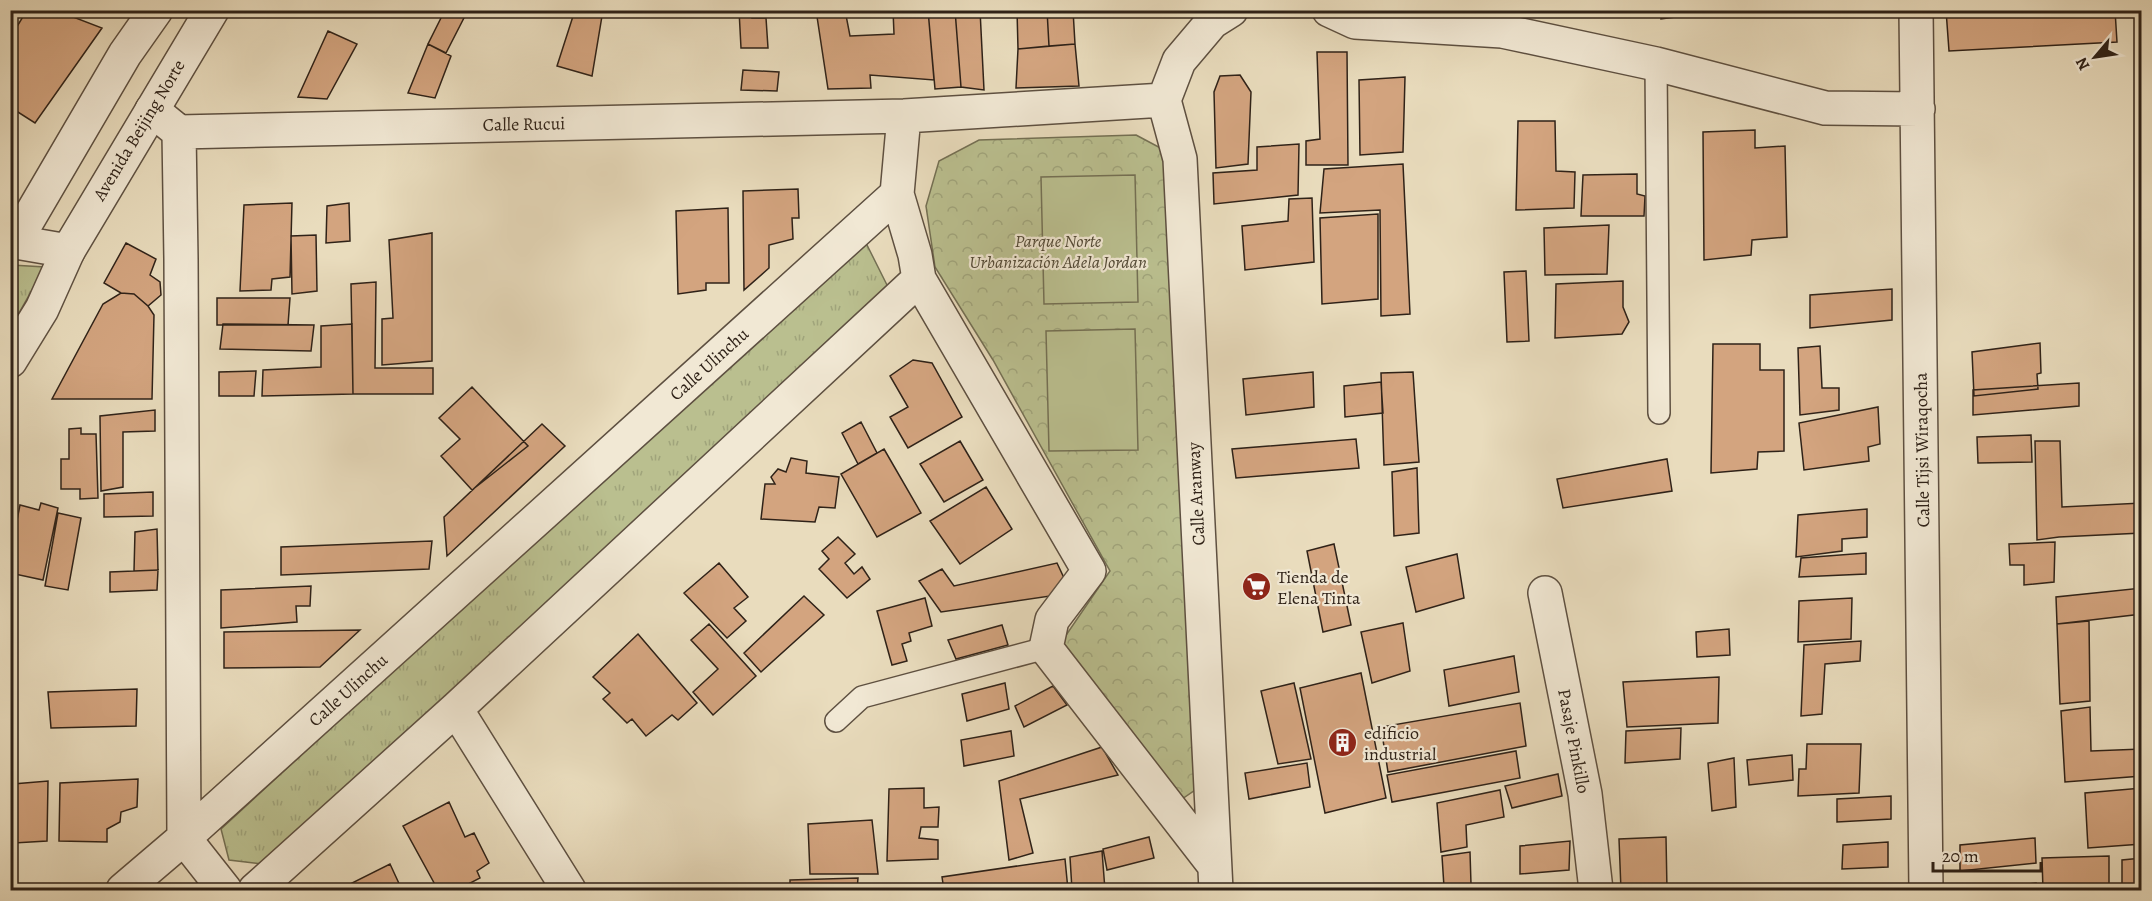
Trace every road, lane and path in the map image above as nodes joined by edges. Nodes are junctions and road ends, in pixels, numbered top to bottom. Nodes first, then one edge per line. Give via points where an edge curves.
1 (156, 10) edge
2 (212, 10) edge
3 (1231, 10) edge
4 (1329, 10) edge
5 (1916, 10) edge
6 (1502, 21) edge
7 (1656, 64) junction
8 (1164, 100) junction
9 (1918, 109) junction
10 (152, 110) junction
11 (904, 116) junction
12 (179, 132) junction
13 (897, 194) junction
14 (13, 242) edge
15 (68, 251) junction
16 (919, 279) junction
17 (10, 361) edge
18 (1659, 413) dead end
19 (1545, 592) dead end
20 (1046, 648) junction
21 (456, 709) junction
22 (836, 721) dead end
23 (184, 838) junction
24 (1215, 878) edge
25 (123, 891) edge
26 (225, 891) edge
27 (255, 891) edge
28 (569, 891) edge
29 (1596, 891) edge
30 (1926, 891) edge

1 - 14 street via 125,54
2 - 10 street, Avenida Beijing Norte
3 - 8 street via 1212,22 1179,61
4 - 6 street via 1355,22
5 - 9 street, Calle Tijsi Wiraqocha
6 - 7 street
7 - 9 street via 1825,108
7 - 18 lane
8 - 11 street
8 - 24 street, Calle Aranway via 1180,159
9 - 30 street, Calle Tijsi Wiraqocha
10 - 12 street
10 - 15 street, Avenida Beijing Norte
11 - 12 street, Calle Rucui
11 - 13 street
12 - 23 street
13 - 16 street
13 - 23 street, Calle Ulinchu
14 - 15 street
15 - 17 street, Avenida Beijing Norte via 42,309
16 - 20 street via 1089,571 1052,620
16 - 21 street
19 - 29 street, Pasaje Pinkillo via 1585,794
20 - 22 lane via 862,697
20 - 24 street
21 - 27 street
21 - 28 street
23 - 25 street, Calle Ulinchu
23 - 26 street

